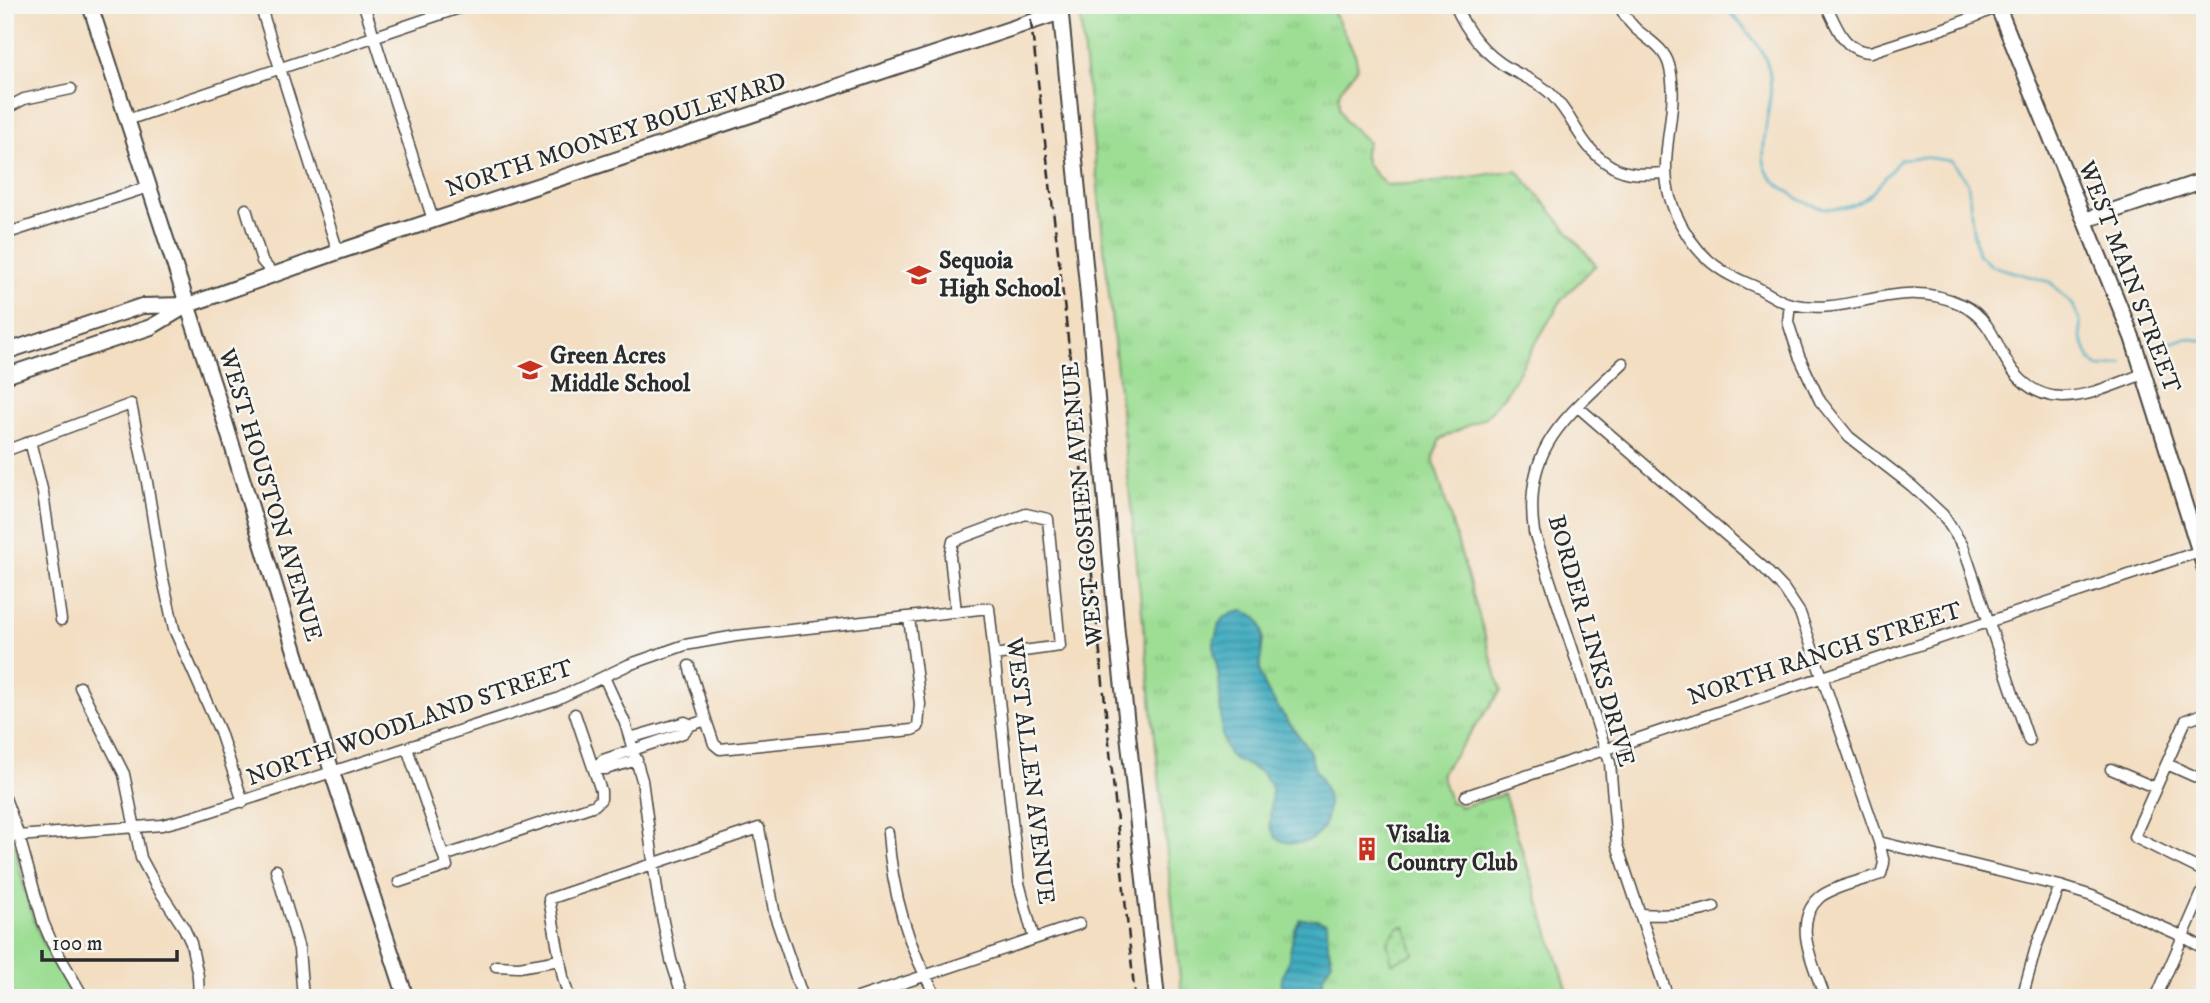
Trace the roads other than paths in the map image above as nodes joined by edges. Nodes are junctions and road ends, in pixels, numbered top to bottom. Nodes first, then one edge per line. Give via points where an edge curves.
1 (260, 5) edge
2 (363, 5) edge
3 (468, 5) edge
4 (1455, 5) edge
5 (1619, 5) edge
6 (1826, 5) edge
7 (94, 6) edge
8 (1998, 6) edge
9 (1060, 9) edge
10 (374, 37) junction
11 (281, 69) junction
12 (71, 89) dead end
13 (5, 109) edge
14 (127, 120) junction
15 (1665, 173) junction
16 (2205, 180) edge
17 (148, 187) junction
18 (246, 209) dead end
19 (433, 220) junction
20 (2085, 220) junction
21 (5, 234) edge
22 (338, 252) junction
23 (274, 275) junction
24 (1790, 304) junction
25 (188, 305) junction
26 (5, 352) edge
27 (1623, 363) dead end
28 (2143, 374) junction
29 (5, 376) edge
30 (1578, 407) junction
31 (30, 441) junction
32 (5, 451) edge
33 (2198, 552) junction
34 (2205, 569) edge
35 (989, 608) joint
36 (956, 612) junction
37 (909, 618) junction
38 (61, 620) dead end
39 (1989, 622) junction
40 (994, 655) junction
41 (689, 666) dead end
42 (604, 677) junction
43 (1823, 677) junction
44 (80, 687) dead end
45 (2205, 713) edge
46 (575, 714) dead end
47 (706, 720) junction
48 (691, 724) junction
49 (630, 738) junction
50 (2029, 741) dead end
51 (407, 748) junction
52 (1606, 749) junction
53 (635, 755) junction
54 (2167, 764) junction
55 (594, 769) junction
56 (2111, 769) dead end
57 (332, 772) junction
58 (2205, 781) edge
59 (2155, 789) junction
60 (1466, 796) dead end
61 (5, 798) edge
62 (243, 802) junction
63 (133, 827) junction
64 (888, 833) dead end
65 (19, 836) junction
66 (5, 837) edge
67 (1879, 842) junction
68 (444, 856) junction
69 (654, 864) junction
70 (276, 870) dead end
71 (2205, 872) edge
72 (399, 882) dead end
73 (2060, 886) junction
74 (2205, 886) edge
75 (1714, 907) dead end
76 (1640, 914) junction
77 (1079, 924) dead end
78 (2182, 936) junction
79 (1034, 939) junction
80 (2205, 949) edge
81 (560, 960) junction
82 (496, 966) dead end
83 (925, 977) junction
84 (78, 995) edge
85 (199, 998) edge
86 (303, 998) edge
87 (406, 998) edge
88 (569, 998) edge
89 (682, 998) edge
90 (803, 998) edge
91 (858, 998) edge
92 (937, 998) edge
93 (1157, 998) edge
94 (1668, 998) edge
95 (1825, 998) edge
96 (2022, 998) edge
97 (2157, 998) edge

1 - 11 street
2 - 10 street
3 - 10 street
4 - 15 street via 1477,42 1506,67 1549,92 1597,156 1635,174
5 - 15 street via 1632,26 1657,45 1668,61 1673,99
6 - 8 street via 1845,42 1861,52
7 - 14 street, WEST HOUSTON AVENUE
8 - 20 street, WEST MAIN STREET
9 - 19 street, NORTH MOONEY BOULEVARD
9 - 93 street, WEST GOSHEN AVENUE via 1117,634
10 - 11 street
10 - 19 street
11 - 14 street
11 - 22 street
12 - 13 street via 24,99
14 - 17 street, WEST HOUSTON AVENUE
15 - 24 street via 1678,217 1692,243 1720,269
16 - 20 street
17 - 21 street
17 - 25 street, WEST HOUSTON AVENUE
18 - 23 street via 262,261
19 - 22 street, NORTH MOONEY BOULEVARD
20 - 28 street, WEST MAIN STREET
22 - 23 street, NORTH MOONEY BOULEVARD
23 - 25 street, NORTH MOONEY BOULEVARD
24 - 28 street via 1840,305 1891,294 1939,297 1965,306 1993,331 2011,371 2028,386 2063,398
24 - 39 street via 1788,322 1820,401 1849,437 1943,515 1964,546
25 - 26 street, NORTH MOONEY BOULEVARD via 142,306
25 - 29 street, NORTH MOONEY BOULEVARD via 151,327
25 - 57 street, WEST HOUSTON AVENUE
27 - 30 street, BORDER LINKS DRIVE
28 - 33 street, WEST MAIN STREET
30 - 43 street via 1784,589 1800,613
30 - 52 street, BORDER LINKS DRIVE via 1548,441 1538,461 1531,509 1534,531
31 - 32 street
31 - 38 street via 43,493
31 - 62 street via 131,404 174,629 220,732
33 - 34 street, WEST MAIN STREET
33 - 39 street, NORTH RANCH STREET
35 - 36 street, NORTH WOODLAND STREET
35 - 40 street, WEST ALLEN AVENUE
36 - 37 street, NORTH WOODLAND STREET
36 - 40 street via 950,556 953,541 1027,514 1048,519 1060,646
37 - 42 street, NORTH WOODLAND STREET via 711,640 670,649
37 - 47 street via 920,704 918,727 720,749
39 - 43 street, NORTH RANCH STREET
39 - 50 street
40 - 79 street, WEST ALLEN AVENUE via 1019,883
41 - 47 street
42 - 49 street
42 - 51 street, NORTH WOODLAND STREET via 557,699
43 - 52 street, NORTH RANCH STREET
43 - 67 street
44 - 63 street via 124,774
45 - 54 street via 2186,720
46 - 55 street
47 - 48 street
48 - 49 street
48 - 53 street via 683,733
49 - 53 street
51 - 57 street, NORTH WOODLAND STREET
51 - 68 street
52 - 60 street, NORTH RANCH STREET
52 - 76 street, BORDER LINKS DRIVE via 1616,845
53 - 55 street via 603,760
53 - 69 street
54 - 58 street
54 - 59 street
55 - 68 street via 601,791 595,806
56 - 59 street
57 - 62 street, NORTH WOODLAND STREET
57 - 87 street, WEST HOUSTON AVENUE
59 - 71 street via 2134,837
61 - 65 street
62 - 63 street, NORTH WOODLAND STREET via 162,825
63 - 65 street, NORTH WOODLAND STREET
63 - 85 street via 147,872 191,943
64 - 83 street via 896,898
65 - 66 street, NORTH WOODLAND STREET
65 - 84 street via 43,922
67 - 73 street
67 - 95 street via 1884,863 1881,874 1820,897 1805,924
68 - 72 street via 447,866
69 - 81 street via 549,900
69 - 89 street via 665,934
69 - 90 street via 759,828 775,916
70 - 86 street via 299,949
73 - 78 street
73 - 96 street
74 - 78 street
75 - 76 street via 1675,915
76 - 94 street, BORDER LINKS DRIVE
77 - 79 street
78 - 80 street
78 - 97 street
79 - 83 street
81 - 82 street
81 - 88 street
83 - 91 street
83 - 92 street

